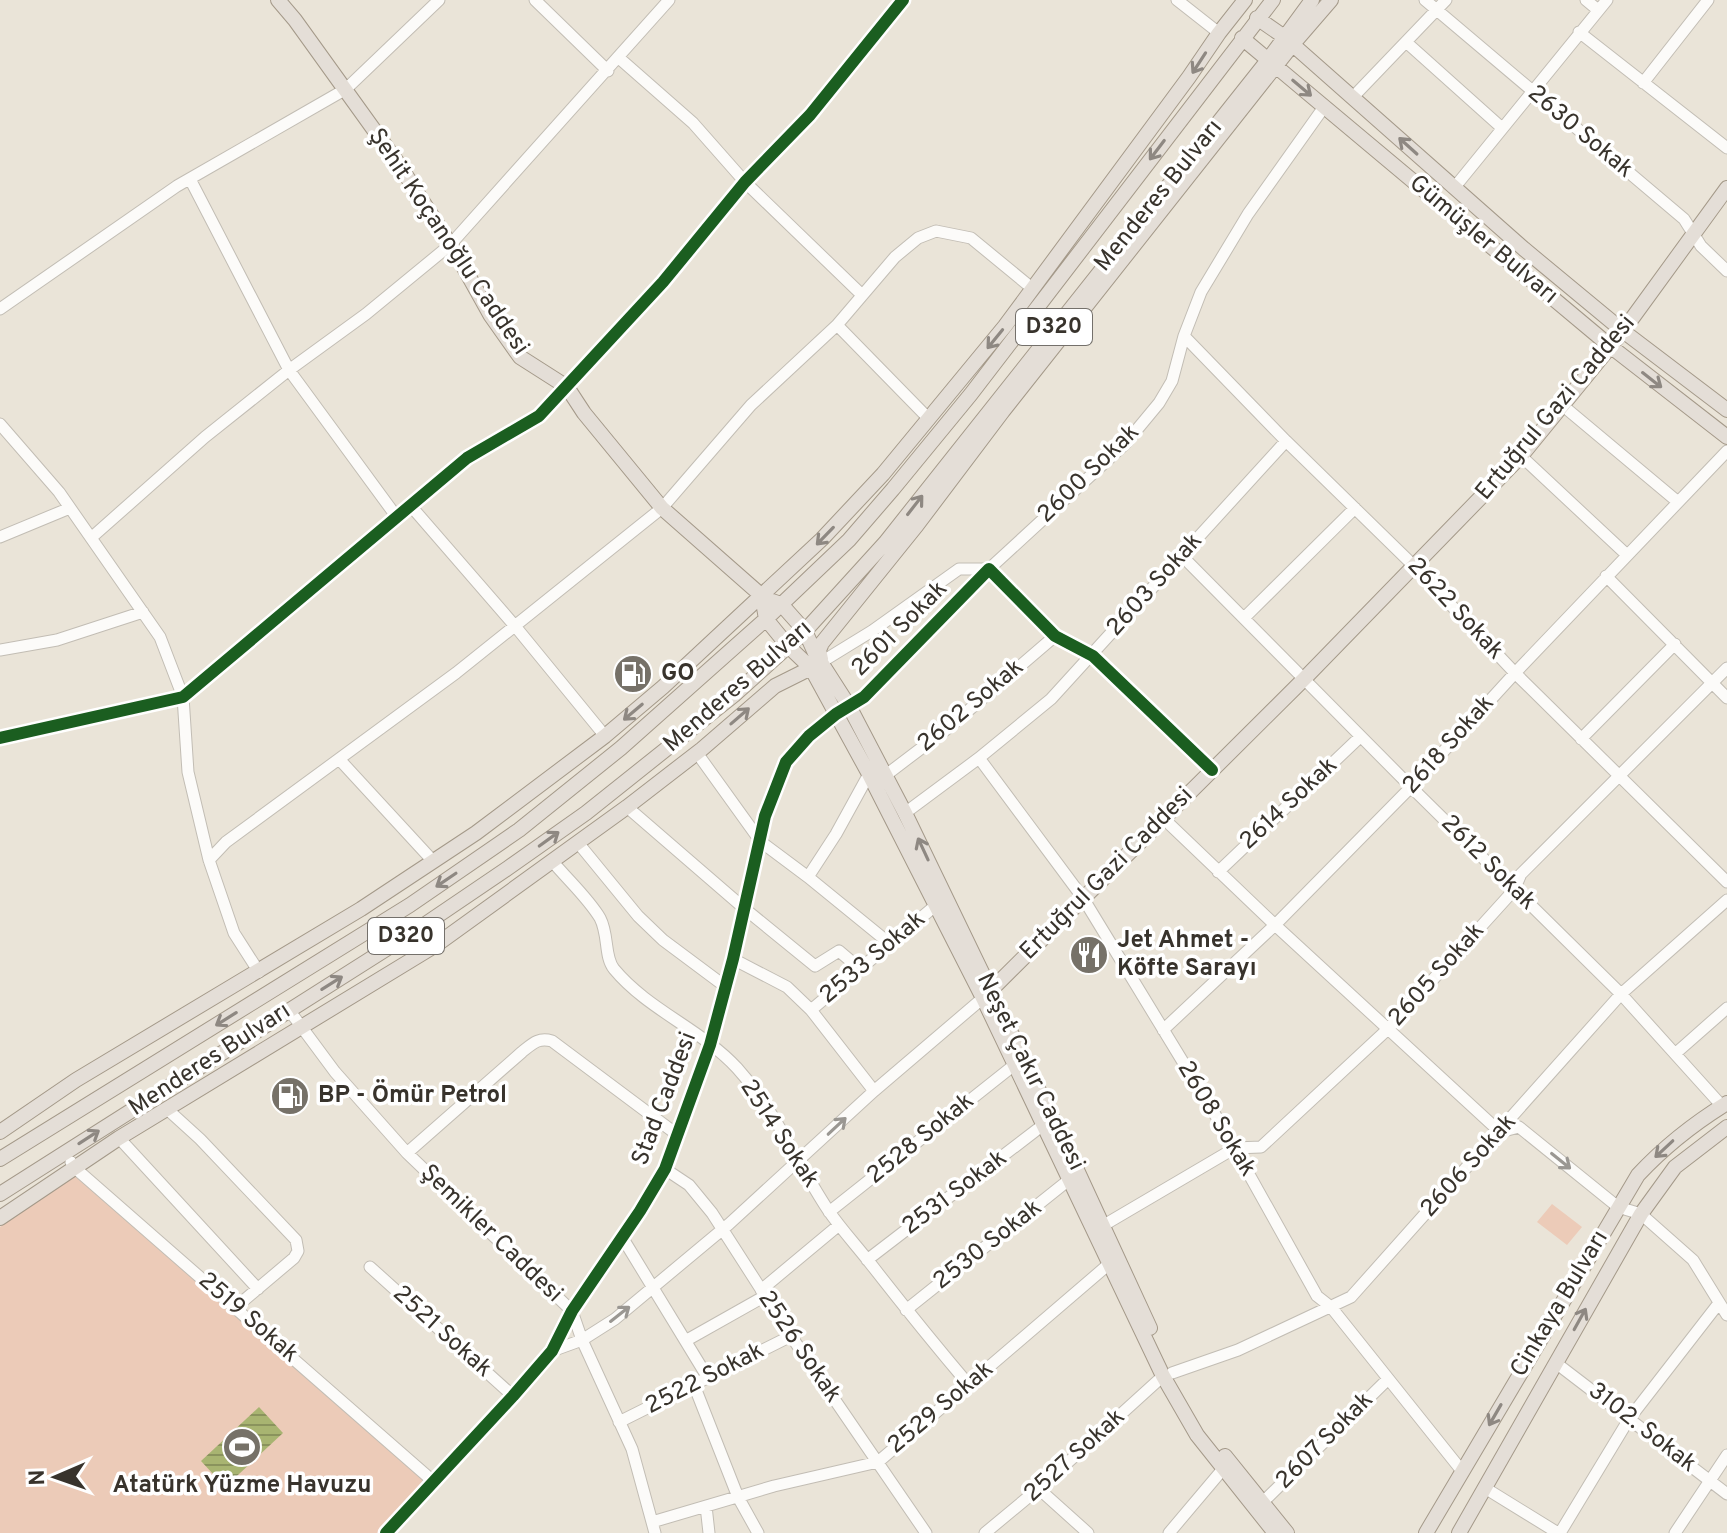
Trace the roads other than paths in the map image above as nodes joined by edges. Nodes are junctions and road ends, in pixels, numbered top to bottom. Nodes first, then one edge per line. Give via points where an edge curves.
1 (278, 0) edge
2 (439, 0) edge
3 (535, 0) edge
4 (669, 0) edge
5 (903, 0) edge
6 (1177, 0) edge
7 (1245, 0) edge
8 (1273, 0) edge
9 (1312, 0) edge
10 (1331, 0) edge
11 (1425, 0) edge
12 (1446, 0) edge
13 (1586, 0) edge
14 (1607, 0) edge
15 (1708, 0) edge
16 (1436, 10) junction
17 (1598, 10) junction
18 (1257, 18) junction
19 (1579, 32) junction
20 (1219, 33) junction
21 (1242, 38) junction
22 (1288, 40) junction
23 (1406, 42) junction
24 (619, 58) junction
25 (1272, 63) junction
26 (608, 71) junction
27 (1643, 83) junction
28 (346, 89) junction
29 (1531, 91) junction
30 (1353, 97) junction
31 (1324, 107) junction
32 (1502, 128) junction
33 (1727, 148) edge
34 (190, 179) junction
35 (745, 182) junction
36 (1454, 188) junction
37 (1727, 188) edge
38 (1694, 234) junction
39 (450, 245) junction
40 (1727, 271) edge
41 (1033, 289) junction
42 (861, 294) junction
43 (0, 309) edge
44 (837, 325) junction
45 (1623, 331) junction
46 (1184, 336) junction
47 (1610, 346) junction
48 (289, 370) junction
49 (567, 387) junction
50 (1562, 405) junction
51 (1727, 410) edge
52 (929, 419) junction
53 (0, 424) edge
54 (1727, 437) edge
55 (1286, 441) junction
56 (1727, 451) edge
57 (1521, 456) junction
58 (1678, 502) junction
59 (410, 505) junction
60 (70, 508) junction
61 (662, 508) junction
62 (1355, 508) junction
63 (396, 516) junction
64 (0, 537) edge
65 (91, 538) junction
66 (1627, 555) junction
67 (1182, 556) junction
68 (1415, 567) junction
69 (989, 569) junction
70 (1606, 576) junction
71 (762, 596) junction
72 (781, 604) junction
73 (143, 612) junction
74 (1244, 618) junction
75 (766, 619) junction
76 (515, 626) junction
77 (805, 631) junction
78 (1055, 636) junction
79 (1675, 644) junction
80 (788, 646) junction
81 (0, 650) edge
82 (1093, 656) junction
83 (817, 665) junction
84 (1727, 668) edge
85 (1515, 673) junction
86 (1304, 679) junction
87 (1713, 681) junction
88 (183, 697) junction
89 (1727, 698) edge
90 (843, 710) junction
91 (605, 736) junction
92 (1360, 737) junction
93 (0, 738) edge
94 (1581, 739) junction
95 (697, 753) junction
96 (979, 758) junction
97 (339, 759) junction
98 (1212, 770) junction
99 (869, 774) junction
100 (886, 775) junction
101 (1618, 776) junction
102 (1411, 787) junction
103 (627, 807) junction
104 (905, 813) junction
105 (1163, 818) junction
106 (761, 842) junction
107 (579, 844) junction
108 (209, 860) junction
109 (432, 860) junction
110 (553, 862) junction
111 (1218, 872) junction
112 (808, 877) junction
113 (1727, 882) edge
114 (1514, 890) junction
115 (1083, 898) junction
116 (1727, 900) edge
117 (935, 906) junction
118 (745, 909) junction
119 (1275, 925) junction
120 (889, 943) junction
121 (733, 959) junction
122 (859, 968) junction
123 (259, 972) junction
124 (726, 987) junction
125 (1621, 994) junction
126 (986, 995) junction
127 (1727, 1008) edge
128 (289, 1010) junction
129 (811, 1010) junction
130 (302, 1027) junction
131 (1389, 1028) junction
132 (1163, 1030) junction
133 (710, 1045) junction
134 (1676, 1053) junction
135 (1013, 1066) junction
136 (874, 1091) junction
137 (1725, 1105) edge
138 (167, 1109) junction
139 (1043, 1125) junction
140 (1727, 1127) edge
141 (0, 1132) edge
142 (1500, 1132) junction
143 (679, 1136) junction
144 (119, 1138) junction
145 (1235, 1148) junction
146 (66, 1152) junction
147 (407, 1153) junction
148 (0, 1159) edge
149 (798, 1163) junction
150 (75, 1168) junction
151 (665, 1169) junction
152 (1070, 1179) junction
153 (0, 1194) edge
154 (1618, 1207) junction
155 (829, 1212) junction
156 (1641, 1214) junction
157 (0, 1218) edge
158 (839, 1225) junction
159 (1104, 1225) junction
160 (722, 1230) junction
161 (622, 1237) junction
162 (867, 1260) junction
163 (1109, 1264) junction
164 (370, 1267) dead end
165 (654, 1287) junction
166 (258, 1289) junction
167 (763, 1293) junction
168 (1719, 1303) junction
169 (236, 1307) junction
170 (1331, 1307) junction
171 (906, 1310) junction
172 (572, 1311) junction
173 (1727, 1315) edge
174 (791, 1336) junction
175 (582, 1340) junction
176 (687, 1340) junction
177 (552, 1351) junction
178 (1556, 1363) junction
179 (1167, 1375) junction
180 (708, 1378) junction
181 (1388, 1379) junction
182 (694, 1385) junction
183 (969, 1385) junction
184 (513, 1396) junction
185 (1629, 1419) junction
186 (619, 1422) junction
187 (1727, 1455) edge
188 (878, 1462) junction
189 (1223, 1469) junction
190 (1462, 1471) junction
191 (434, 1482) junction
192 (1711, 1482) junction
193 (1485, 1488) junction
194 (1039, 1489) junction
195 (1727, 1494) edge
196 (738, 1497) junction
197 (1263, 1502) junction
198 (706, 1506) junction
199 (654, 1527) edge
200 (386, 1533) edge
201 (709, 1533) edge
202 (758, 1533) edge
203 (926, 1533) edge
204 (985, 1533) edge
205 (1088, 1533) edge
206 (1169, 1533) edge
207 (1275, 1533) edge
208 (1287, 1533) edge
209 (1426, 1533) edge
210 (1459, 1533) edge
211 (1559, 1533) edge
212 (1675, 1533) edge

1 - 28 main road, Şehit Koçanoğlu Caddesi
2 - 28 street
3 - 26 street
4 - 24 street
5 - 35 street via 810,115
6 - 20 street
7 - 20 main road
8 - 18 main road, Menderes Bulvarı / D320
9 - 22 main road, Menderes Bulvarı / D320
10 - 22 main road
11 - 16 street, 2630 Sokak
12 - 16 street
13 - 17 street
14 - 17 street
15 - 27 street
16 - 23 street
16 - 29 street, 2630 Sokak
17 - 19 street
18 - 21 main road, Menderes Bulvarı / D320
18 - 22 main road, Gümüşler Bulvarı
19 - 27 street
19 - 29 street
20 -> 41 main road
21 - 25 main road, Gümüşler Bulvarı
21 -> 72 main road, Menderes Bulvarı / D320 via 971,394 849,540
22 - 25 main road, Menderes Bulvarı / D320
22 - 30 main road, Gümüşler Bulvarı
23 - 30 street
23 - 32 street
24 - 26 street
24 - 35 street via 693,123
25 -> 31 main road, Gümüşler Bulvarı
77 -> 25 main road, Menderes Bulvarı / D320 via 885,543
25 - 83 main road via 822,643
26 - 39 street
27 - 33 street
28 - 34 street
28 - 39 main road, Şehit Koçanoğlu Caddesi
29 - 32 street
29 - 38 street, 2630 Sokak via 1684,219
36 -> 30 main road, Gümüşler Bulvarı
31 - 46 street, 2600 Sokak via 1224,252
31 - 47 main road, Gümüşler Bulvarı
32 - 36 street
34 - 43 street
34 - 48 street
35 - 42 street
35 - 49 street
36 - 45 main road, Gümüşler Bulvarı
37 - 38 main road, Ertuğrul Gazi Caddesi
38 - 40 street, 2630 Sokak
38 - 45 main road, Ertuğrul Gazi Caddesi
39 - 48 street
39 - 49 main road, Şehit Koçanoğlu Caddesi via 520,357
41 - 42 street via 971,238 936,231 895,257
41 -> 52 main road
42 - 44 street
44 - 52 street
44 - 61 street via 751,405
45 - 47 main road, Ertuğrul Gazi Caddesi
45 - 51 main road, Gümüşler Bulvarı
46 - 55 street, 2622 Sokak
46 - 69 street, 2600 Sokak via 1172,381 1125,444
47 - 50 main road, Ertuğrul Gazi Caddesi
47 -> 54 main road, Gümüşler Bulvarı
48 - 63 street
48 - 65 street
49 - 59 street via 539,416 467,458
49 - 61 main road, Şehit Koçanoğlu Caddesi
50 - 57 main road, Ertuğrul Gazi Caddesi
50 - 58 street
52 -> 71 main road via 832,529
53 - 60 street
55 - 62 street, 2622 Sokak
55 - 67 street, 2603 Sokak
56 - 58 street, 2618 Sokak
57 - 66 street
57 - 68 main road, Ertuğrul Gazi Caddesi
58 - 66 street, 2618 Sokak
59 - 63 street
59 - 76 street
60 - 64 street
60 - 65 street
61 - 71 main road, Şehit Koçanoğlu Caddesi
61 - 76 street
62 - 68 street, 2622 Sokak
62 - 74 street
63 - 88 street
65 - 73 street
66 - 70 street, 2618 Sokak
67 - 74 street, 2612 Sokak
67 - 82 street, 2603 Sokak
68 - 85 street, 2622 Sokak
68 - 86 main road, Ertuğrul Gazi Caddesi
69 - 78 street
69 - 83 street via 959,569
69 - 90 street, 2601 Sokak via 864,697
70 - 79 street
70 - 85 street, 2618 Sokak
71 - 72 main road, Şehit Koçanoğlu Caddesi
71 - 75 main road
71 -> 91 main road
72 - 75 main road, Menderes Bulvarı / D320
72 - 77 main road, Neşet Çakır Caddesi
73 - 81 street via 57,640
73 - 88 street via 160,637
74 - 86 street, 2612 Sokak
75 - 80 main road
75 -> 148 main road, Menderes Bulvarı / D320 via 519,830 410,905
76 - 91 street
76 - 97 street
77 - 80 main road, Menderes Bulvarı / D320
77 - 83 main road, Neşet Çakır Caddesi
78 - 82 street
78 - 100 street, 2602 Sokak
79 - 87 street
79 - 94 street
80 - 83 main road, Neşet Çakır Caddesi
128 -> 80 main road, Menderes Bulvarı / D320 via 586,813
82 - 96 street, 2603 Sokak via 1051,699
82 - 98 street
83 - 90 main road, Neşet Çakır Caddesi
95 -> 83 main road via 775,686
84 - 87 street, 2605 Sokak
85 - 94 street, 2622 Sokak
85 - 102 street, 2618 Sokak
86 - 92 street, 2612 Sokak
86 - 98 main road, Ertuğrul Gazi Caddesi
87 - 89 street
87 - 101 street, 2605 Sokak
88 - 93 street
88 - 108 street via 188,772
90 - 99 main road, Neşet Çakır Caddesi
90 - 100 main road, Neşet Çakır Caddesi
90 - 106 street, Stad Caddesi via 786,762
91 - 109 main road
92 - 102 street, 2612 Sokak
92 - 111 street, 2614 Sokak
94 - 101 street, 2622 Sokak
95 - 103 main road
95 - 106 street
96 - 104 street, 2603 Sokak
96 - 115 street, 2608 Sokak
97 - 108 street
97 - 109 street
98 - 105 main road, Ertuğrul Gazi Caddesi
99 - 112 street
99 - 117 main road, Neşet Çakır Caddesi
100 - 104 main road, Neşet Çakır Caddesi
101 - 113 street, 2622 Sokak
101 - 114 street, 2605 Sokak via 1521,874
102 - 114 street, 2612 Sokak
102 - 119 street, 2618 Sokak
103 - 107 main road
103 - 118 street
126 -> 104 main road, Neşet Çakır Caddesi
105 - 111 street
105 - 115 main road, Ertuğrul Gazi Caddesi
106 - 112 street
106 - 118 street, Stad Caddesi
107 - 110 main road
107 - 124 street via 638,916
108 - 123 street via 234,933
109 - 123 main road
110 - 130 main road via 436,945
110 - 133 street, 2514 Sokak via 599,916 612,966 630,986
111 - 119 street
112 - 120 street
114 - 125 street, 2612 Sokak
114 - 131 street, 2605 Sokak
115 - 126 main road, Ertuğrul Gazi Caddesi
115 - 132 street, 2608 Sokak
116 - 125 street, 2606 Sokak
117 - 120 street, 2533 Sokak
117 - 126 main road, Neşet Çakır Caddesi
118 - 121 street, Stad Caddesi
118 - 122 street via 815,966 839,951
119 - 131 street
119 - 132 street, 2618 Sokak
120 - 122 street, 2533 Sokak
121 - 124 street, Stad Caddesi
121 - 129 street via 787,987
122 - 129 street, 2533 Sokak
123 - 141 main road via 76,1080
124 - 133 street, Stad Caddesi
125 - 134 street, 2612 Sokak
125 - 142 street, 2606 Sokak
126 - 135 main road, Neşet Çakır Caddesi
126 - 136 street, Ertuğrul Gazi Caddesi
126 - 159 main road, Neşet Çakır Caddesi
127 - 134 street
128 - 130 street, Şemikler Caddesi
146 -> 128 main road, Menderes Bulvarı / D320
129 - 136 street
130 - 138 main road
130 - 147 street, Şemikler Caddesi
131 - 142 street
131 - 145 street, 2605 Sokak via 1261,1147
132 - 145 street, 2608 Sokak
133 - 143 street, Stad Caddesi
133 - 149 street, 2514 Sokak via 737,1068 787,1138
134 - 137 street, 2612 Sokak
135 - 139 main road, Neşet Çakır Caddesi
135 - 155 street, 2528 Sokak
149 -> 136 street, Ertuğrul Gazi Caddesi
137 -> 154 main road, Cinkaya Bulvarı via 1664,1148
138 - 144 main road
138 - 166 street via 296,1240 294,1258
139 - 152 main road, Neşet Çakır Caddesi
139 - 162 street, 2531 Sokak
140 - 156 main road, Cinkaya Bulvarı via 1675,1167
142 -> 154 street via 1519,1127
142 - 170 street, 2606 Sokak via 1351,1297
143 - 147 street via 552,1041 537,1040
143 - 151 street, Stad Caddesi
144 - 150 main road
144 - 166 street
145 - 159 street, 2605 Sokak
145 - 170 street, 2608 Sokak via 1317,1296
146 - 150 street, 2519 Sokak
146 - 153 main road, Menderes Bulvarı / D320
147 - 172 street, Şemikler Caddesi
149 - 155 street, 2514 Sokak
149 - 160 street, Ertuğrul Gazi Caddesi
150 - 157 main road
150 - 169 street, 2519 Sokak
151 - 160 street, 2526 Sokak via 689,1185
151 - 161 street, Stad Caddesi
152 - 163 main road, Neşet Çakır Caddesi
152 - 171 street, 2530 Sokak
154 - 156 street
154 -> 190 main road, Cinkaya Bulvarı
155 - 158 street, 2514 Sokak
156 - 168 street via 1693,1260
178 -> 156 main road, Cinkaya Bulvarı
158 - 162 street, 2514 Sokak
158 - 167 street
159 - 179 main road, Neşet Çakır Caddesi
160 - 165 street, Ertuğrul Gazi Caddesi
160 - 167 street, 2526 Sokak
161 - 165 street
161 - 172 street, Stad Caddesi
162 - 171 street, 2514 Sokak
163 - 179 main road, Neşet Çakır Caddesi
163 - 183 street, 2529 Sokak
164 - 184 street, 2521 Sokak
175 -> 165 street, Ertuğrul Gazi Caddesi
165 - 176 street
166 - 169 street
167 - 174 street, 2526 Sokak
167 - 176 street
168 - 173 street
168 - 185 street
169 - 191 street, 2519 Sokak
170 - 179 street, 2606 Sokak via 1238,1350
170 - 181 street, 2608 Sokak
171 - 183 street, 2514 Sokak
172 - 175 street, Şemikler Caddesi
172 - 177 street, Stad Caddesi
174 - 180 street, 2522 Sokak
174 - 188 street, 2526 Sokak
175 - 177 street, Ertuğrul Gazi Caddesi
175 - 186 street, Şemikler Caddesi
176 - 180 street
177 - 184 street, Stad Caddesi
178 - 185 street, 3102. Sokak
178 - 193 main road, Cinkaya Bulvarı
179 - 189 main road, Neşet Çakır Caddesi via 1197,1435
179 - 194 street, 2527 Sokak
179 - 197 main road, Neşet Çakır Caddesi
180 - 182 street, 2522 Sokak
181 - 190 street, 2608 Sokak
181 - 197 street, 2607 Sokak
182 - 186 street, 2522 Sokak
182 - 196 street
183 - 188 street, 2529 Sokak
184 - 191 street, Stad Caddesi
185 - 192 street, 3102. Sokak
185 - 211 street
186 - 199 street, Şemikler Caddesi
187 - 192 street
188 - 196 street, 2529 Sokak
188 - 203 street, 2526 Sokak
189 - 206 street
189 - 207 main road, Neşet Çakır Caddesi
190 - 209 main road, Cinkaya Bulvarı
191 - 200 street, Stad Caddesi
192 - 195 street, 3102. Sokak
192 - 212 street
193 - 210 main road, Cinkaya Bulvarı
193 - 211 street
194 - 204 street, 2527 Sokak
194 - 205 street
196 - 198 street, 2529 Sokak
196 - 202 street
197 - 208 main road, Neşet Çakır Caddesi
198 - 199 street, 2529 Sokak
198 - 201 street

